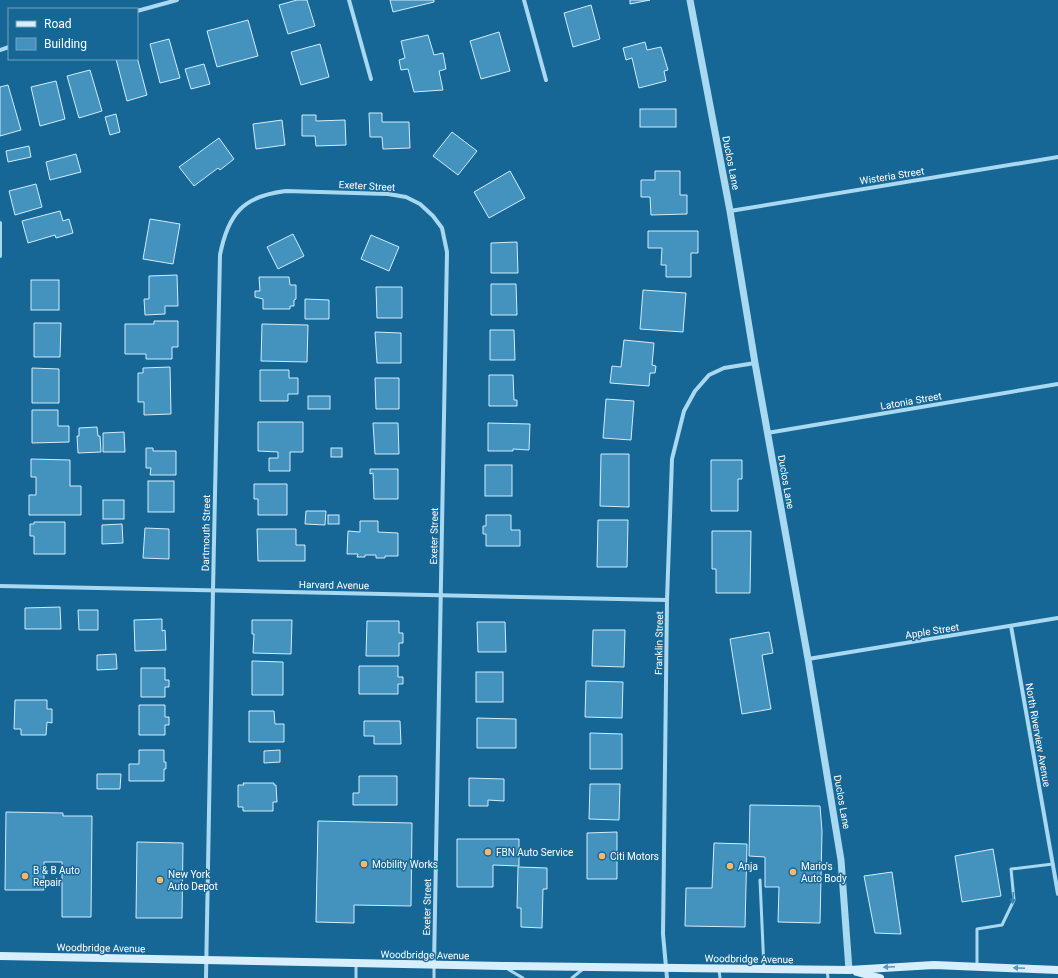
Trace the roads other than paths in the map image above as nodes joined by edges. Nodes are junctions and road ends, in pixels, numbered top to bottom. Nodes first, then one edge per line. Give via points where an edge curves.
1 (177, 0) edge
2 (349, 0) edge
3 (524, 0) edge
4 (690, 0) edge
5 (138, 11) edge
6 (371, 80) dead end
7 (546, 80) dead end
8 (1058, 157) edge
9 (334, 192) joint
10 (730, 211) junction
11 (0, 223) edge
12 (0, 256) edge
13 (755, 363) junction
14 (1058, 384) edge
15 (767, 434) junction
16 (0, 586) edge
17 (213, 590) junction
18 (441, 596) junction
19 (667, 600) junction
20 (1058, 618) edge
21 (1011, 626) junction
22 (808, 659) junction
23 (1053, 864) junction
24 (760, 880) dead end
25 (1058, 894) edge
26 (0, 956) edge
27 (207, 960) junction
28 (356, 964) junction
29 (434, 965) junction
30 (503, 966) junction
31 (585, 967) junction
32 (977, 967) junction
33 (666, 968) junction
34 (719, 968) junction
35 (764, 969) junction
36 (849, 970) junction
37 (1058, 970) edge
38 (827, 974) edge
39 (206, 978) edge
40 (356, 978) edge
41 (434, 978) edge
42 (523, 978) edge
43 (572, 978) edge
44 (667, 978) edge
45 (720, 978) edge
46 (880, 978) edge

1 - 5 street
2 - 6 street
3 - 7 street
4 - 10 street, Duclos Lane
8 - 10 street, Wisteria Street
9 - 17 street, Dartmouth Street via 286,191 269,193 253,199 231,220 223,238 220,255
9 - 18 street, Exeter Street via 406,197 420,204 442,228 447,252
10 - 13 street, Duclos Lane
11 - 12 street
13 - 15 street, Duclos Lane
13 - 19 street, Franklin Street via 724,368 709,375 695,391 684,411 672,459
14 - 15 street, Latonia Street
15 - 22 street, Duclos Lane
16 - 17 street, Harvard Avenue
17 - 18 street, Harvard Avenue
17 - 27 street, Dartmouth Street
18 - 19 street, Harvard Avenue
18 - 29 street, Exeter Street
19 - 33 street, Franklin Street via 663,934
20 - 21 street, Apple Street
21 - 22 street, Apple Street
21 - 23 street, North Riverview Avenue
22 - 36 street, Duclos Lane via 841,860
23 - 25 street, North Riverview Avenue
23 -> 32 lane via 1011,869 1014,900 1002,925 977,929
24 - 35 lane
26 - 27 main road, Woodbridge Avenue
27 - 28 main road, Woodbridge Avenue
27 - 39 street, Dartmouth Street
28 - 29 main road, Woodbridge Avenue
28 - 40 lane
29 - 30 main road, Woodbridge Avenue
29 - 41 lane
30 - 31 main road, Woodbridge Avenue
30 - 42 lane
31 - 33 main road, Woodbridge Avenue
31 - 43 lane
32 -> 36 main road, Woodbridge Avenue via 934,965
37 -> 32 main road, Woodbridge Avenue
33 - 34 main road, Woodbridge Avenue
33 - 44 street, Franklin Street
34 - 35 main road, Woodbridge Avenue
34 - 45 lane
35 - 38 main road, Woodbridge Avenue
36 - 38 main road, Woodbridge Avenue
36 - 46 main road, Woodbridge Avenue

